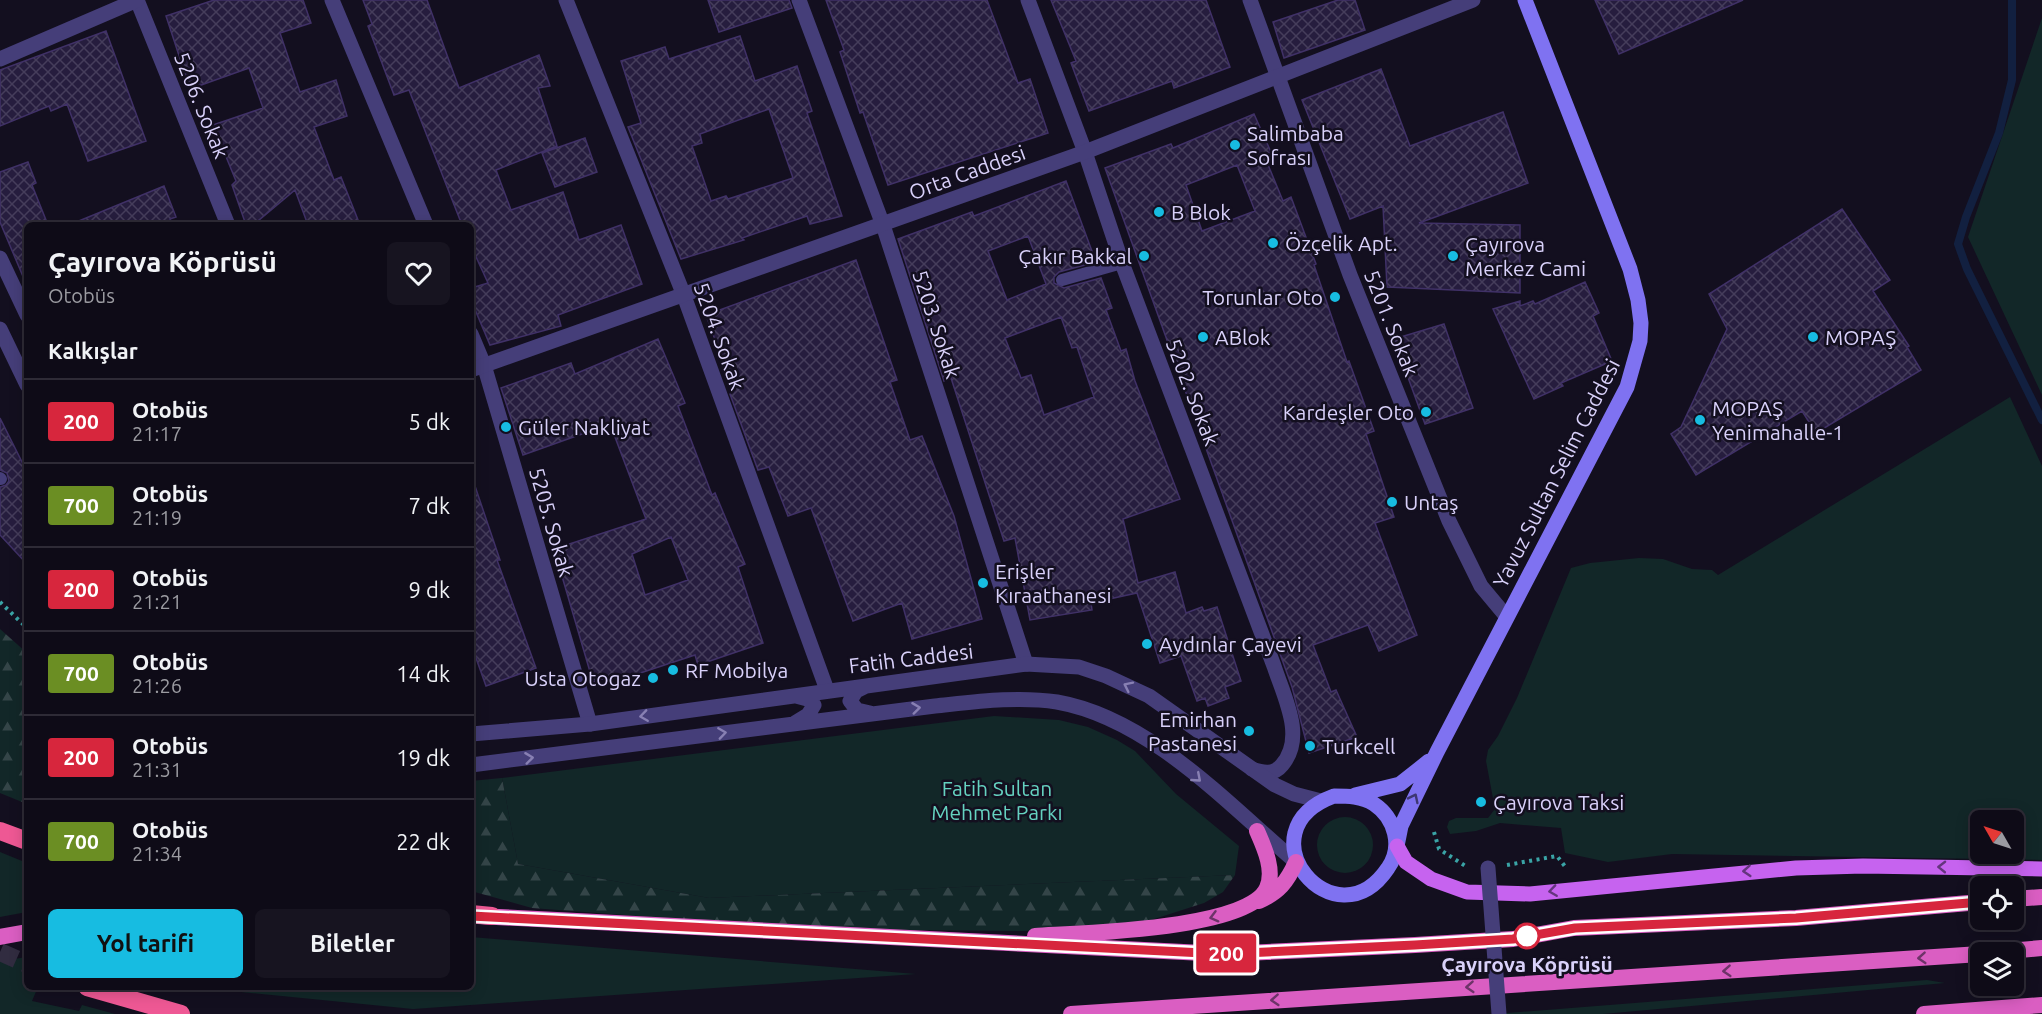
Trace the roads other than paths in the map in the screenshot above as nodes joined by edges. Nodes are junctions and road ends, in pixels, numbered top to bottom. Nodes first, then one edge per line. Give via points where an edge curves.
1 (137, 0) edge
2 (332, 0) edge
3 (566, 0) edge
4 (799, 0) edge
5 (1028, 0) edge
6 (1250, 0) edge
7 (1473, 0) edge
8 (1524, 0) edge
9 (0, 59) edge
10 (1277, 75) junction
11 (1085, 152) junction
12 (227, 222) edge
13 (425, 222) edge
14 (883, 225) junction
15 (0, 258) edge
16 (1122, 263) junction
17 (1062, 280) dead end
18 (683, 293) junction
19 (24, 309) edge
20 (0, 329) edge
21 (474, 349) edge
22 (478, 368) edge
23 (24, 379) edge
24 (1506, 616) junction
25 (1026, 664) junction
26 (871, 684) junction
27 (827, 690) junction
28 (791, 695) junction
29 (868, 713) junction
30 (795, 723) junction
31 (590, 724) junction
32 (1294, 732) junction
33 (474, 734) edge
34 (1437, 752) junction
35 (474, 765) edge
36 (1251, 769) junction
37 (1294, 794) junction
38 (1349, 796) junction
39 (1321, 801) junction
40 (0, 831) edge
41 (1257, 831) junction
42 (24, 840) edge
43 (1397, 846) junction
44 (1296, 862) junction
45 (1488, 868) road end
46 (2042, 869) edge
47 (2042, 897) edge
48 (2024, 898) edge
49 (1970, 903) edge
50 (1244, 908) junction
51 (474, 915) edge
52 (492, 916) joint
53 (24, 933) edge
54 (0, 937) edge
55 (970, 942) junction
56 (2042, 948) edge
57 (2024, 950) edge
58 (1970, 955) edge
59 (97, 990) edge
60 (2042, 1005) edge
61 (181, 1014) edge
62 (1071, 1014) edge
63 (1499, 1014) edge
64 (1924, 1014) edge

1 - 9 street
1 - 12 street, 5206. Sokak
2 - 13 street
3 - 18 street, 5204. Sokak
4 - 14 street, 5203. Sokak
5 - 11 street, 5202. Sokak
6 - 10 street, 5201. Sokak
7 - 10 street, Orta Caddesi
8 - 24 main road, Yavuz Sultan Selim Caddesi via 1630,269 1641,323 1636,365 1627,387
10 - 11 street, Orta Caddesi
10 - 24 street, 5201. Sokak via 1350,275 1449,521 1480,586
11 - 14 street, Orta Caddesi
11 - 16 street, 5202. Sokak
14 - 18 street, Orta Caddesi
14 - 25 street, 5203. Sokak
15 - 19 street
16 - 17 lane
16 - 32 street, 5202. Sokak via 1275,666
18 - 22 street, Orta Caddesi
18 - 27 street, 5204. Sokak
20 - 23 street
21 - 22 street, 5205. Sokak
22 - 31 street, 5205. Sokak
24 - 34 main road, Yavuz Sultan Selim Caddesi
25 - 26 street, Fatih Caddesi
36 -> 25 street, Fatih Caddesi via 1128,685 1079,667
26 - 27 street, Fatih Caddesi
26 - 29 street via 856,691 850,701 857,710
27 - 28 street, Fatih Caddesi
27 - 29 street via 840,703
27 - 30 street via 820,704
28 - 30 street via 811,699 814,705 808,715
28 -> 31 street, Fatih Caddesi
29 - 30 street
29 -> 41 street via 1032,700 1095,713 1127,727 1168,754
35 -> 30 street
31 - 33 street, Fatih Caddesi
32 - 36 street via 1290,753 1281,768 1267,773
32 - 37 street, 5202. Sokak via 1298,755 1286,783
34 - 38 main road via 1400,784
43 -> 34 main road, Yavuz Sultan Selim Caddesi via 1401,826
36 - 37 street, Fatih Caddesi
37 - 39 street, Fatih Caddesi
38 - 39 main road
38 - 43 main road via 1373,803 1383,812 1395,832
39 - 44 main road via 1300,820 1294,835
40 - 42 highway
41 - 44 street
41 - 50 highway via 1267,855 1267,888
43 - 44 main road via 1392,862 1378,880 1366,890 1349,895 1317,887
46 -> 43 main road via 1796,868 1530,894 1457,890 1406,862
44 - 50 highway via 1288,881 1276,892
45 - 63 street, bridge
47 - 48 highway
49 - 55 highway via 1796,918 1575,928 1513,939 1306,952 1223,954
50 -> 55 highway via 1195,922
51 - 52 highway
52 - 55 highway
53 - 54 highway
56 - 57 highway
58 -> 62 highway
59 - 61 highway
60 - 64 highway

